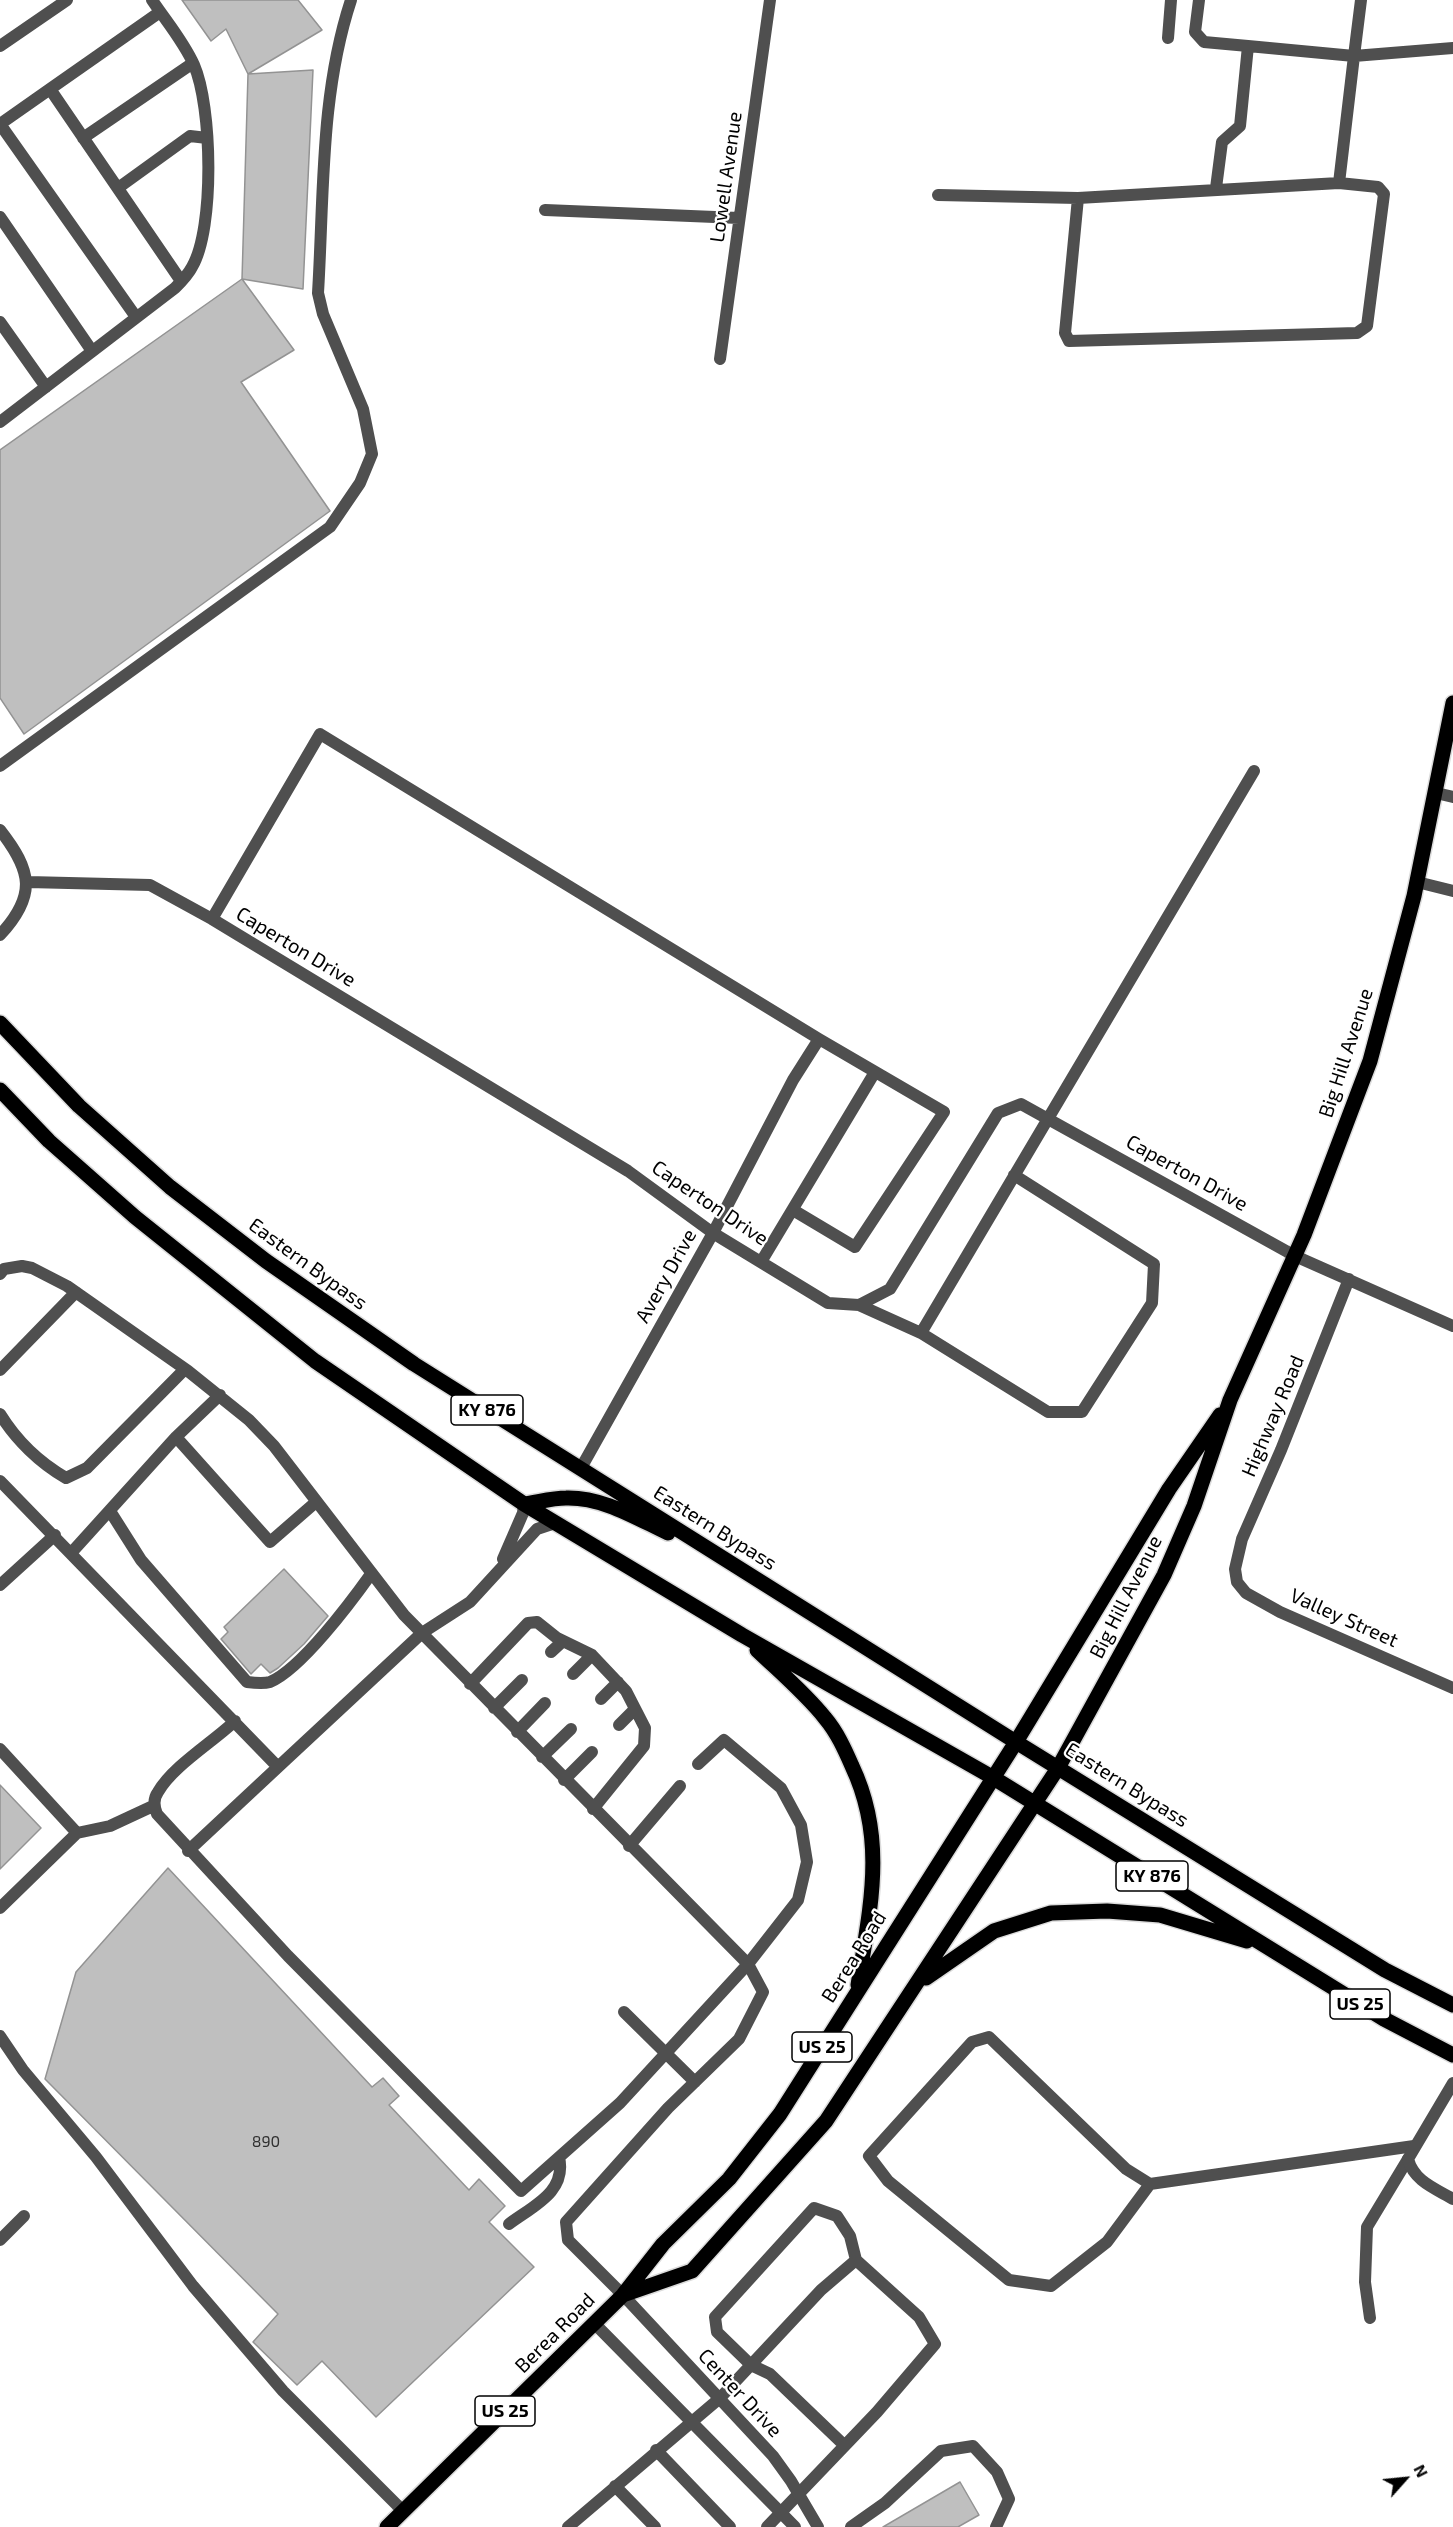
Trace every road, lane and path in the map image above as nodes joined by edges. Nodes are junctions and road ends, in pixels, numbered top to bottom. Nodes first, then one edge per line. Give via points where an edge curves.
1 (67, 0) edge
2 (152, 0) edge
3 (351, 0) edge
4 (770, 0) edge
5 (1171, 0) edge
6 (1199, 0) edge
7 (1361, 0) edge
8 (160, 12) junction
9 (1168, 38) dead end
10 (0, 46) edge
11 (1248, 46) junction
12 (1453, 48) edge
13 (1354, 56) junction
14 (193, 63) junction
15 (50, 89) junction
16 (0, 124) edge
17 (83, 138) junction
18 (207, 138) junction
19 (1339, 183) junction
20 (118, 188) junction
21 (1216, 188) junction
22 (938, 195) dead end
23 (1078, 198) junction
24 (545, 210) dead end
25 (0, 217) edge
26 (739, 218) junction
27 (181, 281) junction
28 (136, 317) junction
29 (0, 322) edge
30 (92, 351) junction
31 (720, 359) dead end
32 (46, 387) junction
33 (0, 422) edge
34 (1453, 703) edge
35 (1450, 736) edge
36 (0, 766) edge
37 (1254, 771) dead end
38 (1436, 793) junction
39 (1453, 797) edge
40 (0, 831) edge
41 (28, 882) junction
42 (1417, 882) junction
43 (1453, 891) edge
44 (212, 920) junction
45 (0, 935) edge
46 (0, 1023) edge
47 (819, 1039) junction
48 (875, 1072) junction
49 (0, 1090) edge
50 (1049, 1118) junction
51 (1014, 1175) junction
52 (793, 1210) junction
53 (713, 1233) junction
54 (1295, 1256) junction
55 (761, 1262) junction
56 (0, 1274) edge
57 (1349, 1279) junction
58 (76, 1292) junction
59 (859, 1305) junction
60 (1453, 1326) edge
61 (921, 1333) junction
62 (185, 1369) junction
63 (0, 1370) edge
64 (219, 1395) junction
65 (1230, 1400) junction
66 (0, 1414) edge
67 (176, 1437) junction
68 (580, 1468) junction
69 (0, 1480) edge
70 (316, 1502) junction
71 (524, 1504) junction
72 (110, 1511) junction
73 (555, 1523) junction
74 (55, 1535) junction
75 (72, 1552) junction
76 (731, 1563) junction
77 (500, 1566) junction
78 (1235, 1569) joint
79 (371, 1574) junction
80 (0, 1585) edge
81 (422, 1633) junction
82 (742, 1635) junction
83 (563, 1641) junction
84 (551, 1652) dead end
85 (592, 1655) junction
86 (573, 1674) dead end
87 (522, 1680) dead end
88 (618, 1682) junction
89 (470, 1684) junction
90 (1453, 1688) edge
91 (601, 1699) dead end
92 (545, 1703) dead end
93 (494, 1708) junction
94 (635, 1709) junction
95 (236, 1721) junction
96 (620, 1725) dead end
97 (571, 1729) dead end
98 (517, 1732) junction
99 (1016, 1742) junction
100 (0, 1749) edge
101 (592, 1752) dead end
102 (542, 1757) junction
103 (698, 1764) dead end
104 (278, 1767) junction
105 (1058, 1768) junction
106 (992, 1777) junction
107 (564, 1780) junction
108 (680, 1786) dead end
109 (1035, 1804) junction
110 (153, 1806) junction
111 (593, 1809) junction
112 (77, 1833) junction
113 (628, 1846) junction
114 (188, 1851) junction
115 (0, 1908) edge
116 (1270, 1948) junction
117 (748, 1964) junction
118 (918, 1983) junction
119 (857, 1991) junction
120 (1453, 2005) edge
121 (624, 2012) dead end
122 (0, 2036) edge
123 (665, 2055) junction
124 (1453, 2055) edge
125 (695, 2082) junction
126 (1453, 2083) edge
127 (1414, 2146) junction
128 (559, 2157) junction
129 (1408, 2159) junction
130 (1150, 2184) junction
131 (1453, 2199) edge
132 (24, 2216) dead end
133 (509, 2224) dead end
134 (0, 2240) edge
135 (856, 2260) junction
136 (623, 2295) junction
137 (1370, 2318) dead end
138 (595, 2324) junction
139 (751, 2365) junction
140 (720, 2398) junction
141 (691, 2420) junction
142 (844, 2445) junction
143 (656, 2450) junction
144 (615, 2486) junction
145 (798, 2492) junction
146 (403, 2511) junction
147 (780, 2514) junction
148 (387, 2527) edge
149 (568, 2527) edge
150 (655, 2527) edge
151 (730, 2527) edge
152 (767, 2527) edge
153 (795, 2527) edge
154 (818, 2527) edge
155 (851, 2527) edge
156 (996, 2527) edge

1 - 10 street
2 - 8 street
3 - 36 street via 330,84 318,293 363,409 372,454 360,483 330,527
4 - 26 street, Lowell Avenue
5 - 9 street
6 - 11 street via 1195,32 1204,42
7 - 13 street
8 - 14 street
8 - 15 street
11 - 13 street
11 - 21 street via 1240,126 1222,142
12 - 13 street
13 - 19 street
14 - 17 street
14 - 18 street via 205,96
15 - 16 street
15 - 17 street
16 - 28 street
17 - 20 street
18 - 20 street via 190,136
18 - 27 street via 208,181 202,236 193,267
19 - 21 street
19 - 23 street via 1378,187 1384,194 1367,326 1358,333 1069,341 1065,333
20 - 27 street
21 - 23 street
22 - 23 street
24 - 26 street
25 - 30 street
26 - 31 street, Lowell Avenue
27 - 28 street
28 - 30 street
29 - 32 street
30 - 32 street
32 - 33 street
34 - 35 main road, Big Hill Avenue
35 - 38 main road, Big Hill Avenue
37 - 50 street
38 - 39 street
38 - 42 main road, Big Hill Avenue
40 - 41 street via 23,863
41 - 44 street, Caperton Drive via 150,885
41 - 45 street via 18,913
42 - 43 street
42 - 54 main road, Big Hill Avenue via 1370,1061
44 - 47 street via 320,734
44 - 53 street, Caperton Drive via 628,1171
46 - 68 main road, Eastern Bypass / KY 876 via 79,1106 170,1187 266,1261 414,1364
47 - 48 street
47 - 53 street, Avery Drive via 793,1080
48 - 52 street
48 - 52 street via 944,1112 855,1247
49 - 71 main road, KY 876 via 135,1217 315,1361
50 - 51 street
50 - 54 street, Caperton Drive
50 - 59 street, Caperton Drive via 1021,1104 998,1113 890,1289
51 - 61 street
51 - 61 street via 1154,1264 1152,1303 1082,1412 1048,1412
52 - 55 street
53 - 55 street, Caperton Drive
53 - 68 street, Avery Drive
54 - 57 street, Caperton Drive
54 - 65 main road, Big Hill Avenue
55 - 59 street, Caperton Drive via 828,1303
56 - 58 street via 12,1266 32,1268
57 - 60 street, Caperton Drive
57 - 78 street, Highway Road via 1242,1539
58 - 62 street
58 - 63 street
59 - 61 street
62 - 64 street
62 - 66 street via 87,1468 66,1478 45,1466
64 - 67 street
64 - 70 street via 274,1446
65 - 99 main road, Big Hill Avenue via 1169,1489
65 - 105 main road, Big Hill Avenue via 1194,1506 1164,1575
67 - 70 street via 270,1542
67 - 72 street
68 - 76 main road, Eastern Bypass / KY 876
69 - 74 street
70 - 79 street
71 - 73 main road, KY 876
71 - 76 main road via 565,1497 606,1504
71 - 77 street
72 - 75 street
72 - 79 street via 141,1560 247,1682 272,1681 286,1671 336,1621
73 - 77 street via 537,1529
73 - 82 main road, KY 876
74 - 75 street
74 - 80 street
75 - 95 street
76 - 99 main road, Eastern Bypass / KY 876
77 - 81 street via 470,1602
78 - 90 street, Valley Street via 1246,1593 1261,1603
79 - 81 street
81 - 89 street
81 - 104 street
82 - 106 main road, KY 876
82 - 119 main road via 826,1718 860,1782 869,1814 874,1873
83 - 84 street
83 - 85 street
83 - 89 street via 537,1622 528,1623
85 - 86 street
85 - 88 street
87 - 93 street
88 - 91 street
88 - 94 street
89 - 93 street
92 - 98 street
93 - 98 street
94 - 96 street
94 - 111 street via 645,1728 644,1746
95 - 104 street
95 - 110 street via 167,1780
97 - 102 street
98 - 102 street
99 - 105 main road, Eastern Bypass / US 25
99 - 106 main road, Berea Road / US 25
100 - 112 street
101 - 107 street
102 - 107 street
103 - 117 street via 724,1740 781,1788 801,1826 807,1862 798,1900
104 - 114 street
105 - 109 main road, Big Hill Avenue
105 - 120 main road, Eastern Bypass / US 25 via 1385,1970
106 - 109 main road, KY 876
106 - 119 main road, Berea Road / US 25
107 - 111 street
108 - 113 street
109 - 116 main road, KY 876
109 - 118 main road, Berea Road
110 - 112 street via 110,1826
110 - 114 street
111 - 113 street
112 - 115 street
113 - 117 street
114 - 128 street via 521,2191
116 - 118 main road via 1160,1916 1107,1911 1050,1913 994,1931
116 - 124 main road, US 25 via 1384,2019
117 - 123 street
117 - 125 street, Center Drive via 763,1992 739,2039
118 - 136 main road, Berea Road / US 25 via 826,2121 692,2271
119 - 136 main road, Berea Road / US 25 via 780,2114 729,2179 663,2244
121 - 123 street
122 - 146 street via 193,2286 284,2391
123 - 125 street
123 - 128 street via 620,2103
125 - 136 street, Center Drive via 566,2222 568,2240
126 - 127 street
127 - 129 street
127 - 130 street
128 - 133 street via 562,2171 554,2190
129 - 131 street via 1412,2172 1424,2183
129 - 137 street via 1367,2227 1365,2282
130 - 130 street via 1126,2169 989,2037 972,2042 869,2156 888,2181 1009,2280 1051,2286 1107,2242
132 - 134 street
135 - 139 street via 821,2290
135 - 139 street via 850,2236 837,2216 814,2208 715,2317 717,2332
135 - 142 street via 918,2317 935,2344
136 - 138 main road, Berea Road / US 25
136 - 140 street, Center Drive
138 - 141 street
138 - 146 main road, Berea Road / US 25
139 - 140 street
139 - 142 street via 770,2374
140 - 141 street
140 - 145 street, Center Drive
141 - 143 street
141 - 147 street
142 - 145 street
143 - 144 street
143 - 151 street
144 - 149 street
144 - 150 street
145 - 147 street
145 - 154 street, Center Drive
146 - 148 main road, Berea Road / US 25
147 - 152 street
147 - 153 street
155 - 156 street via 885,2503 941,2451 973,2446 998,2472 1009,2499

